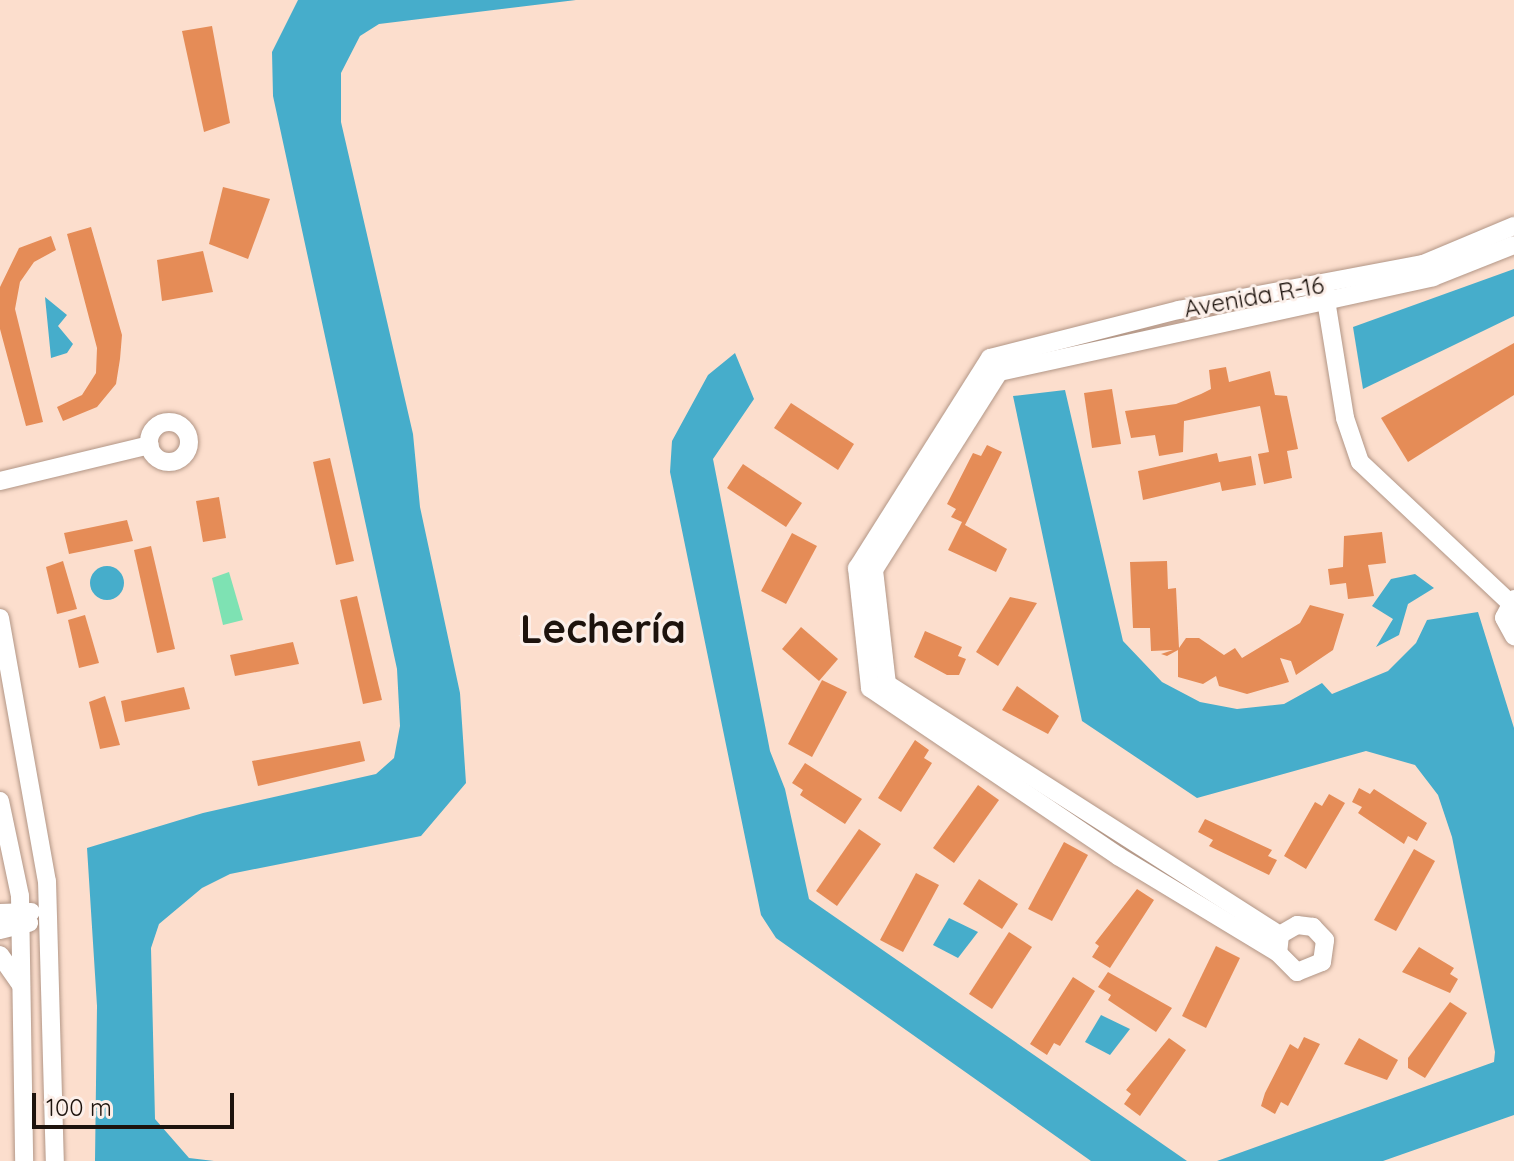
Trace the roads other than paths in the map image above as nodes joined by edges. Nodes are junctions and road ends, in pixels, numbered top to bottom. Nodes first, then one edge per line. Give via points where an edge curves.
1 (1514, 226) edge
2 (1514, 245) edge
3 (1325, 294) junction
4 (150, 445) dead end
5 (0, 481) edge
6 (1512, 601) edge
7 (0, 618) edge
8 (1514, 636) edge
9 (2, 808) edge
10 (0, 852) edge
11 (0, 913) edge
12 (46, 914) junction
13 (20, 919) junction
14 (0, 930) edge
15 (1279, 944) dead end
16 (0, 955) edge
17 (21, 985) junction
18 (24, 1161) edge
19 (55, 1161) edge

1 - 3 street, Avenida R-16 via 1423,264
2 - 3 street, Avenida R-16 via 1433,277
3 - 6 street via 1345,418 1360,462
3 - 15 street, Avenida R-16 via 1165,313 994,365 857,568 870,688
4 - 5 street
6 - 8 street via 1504,618
7 - 12 street via 47,881
9 - 10 street
9 - 13 street
11 - 13 street
12 - 13 street
12 - 19 street
13 - 14 street
13 - 17 street
16 - 17 street
17 - 18 street

